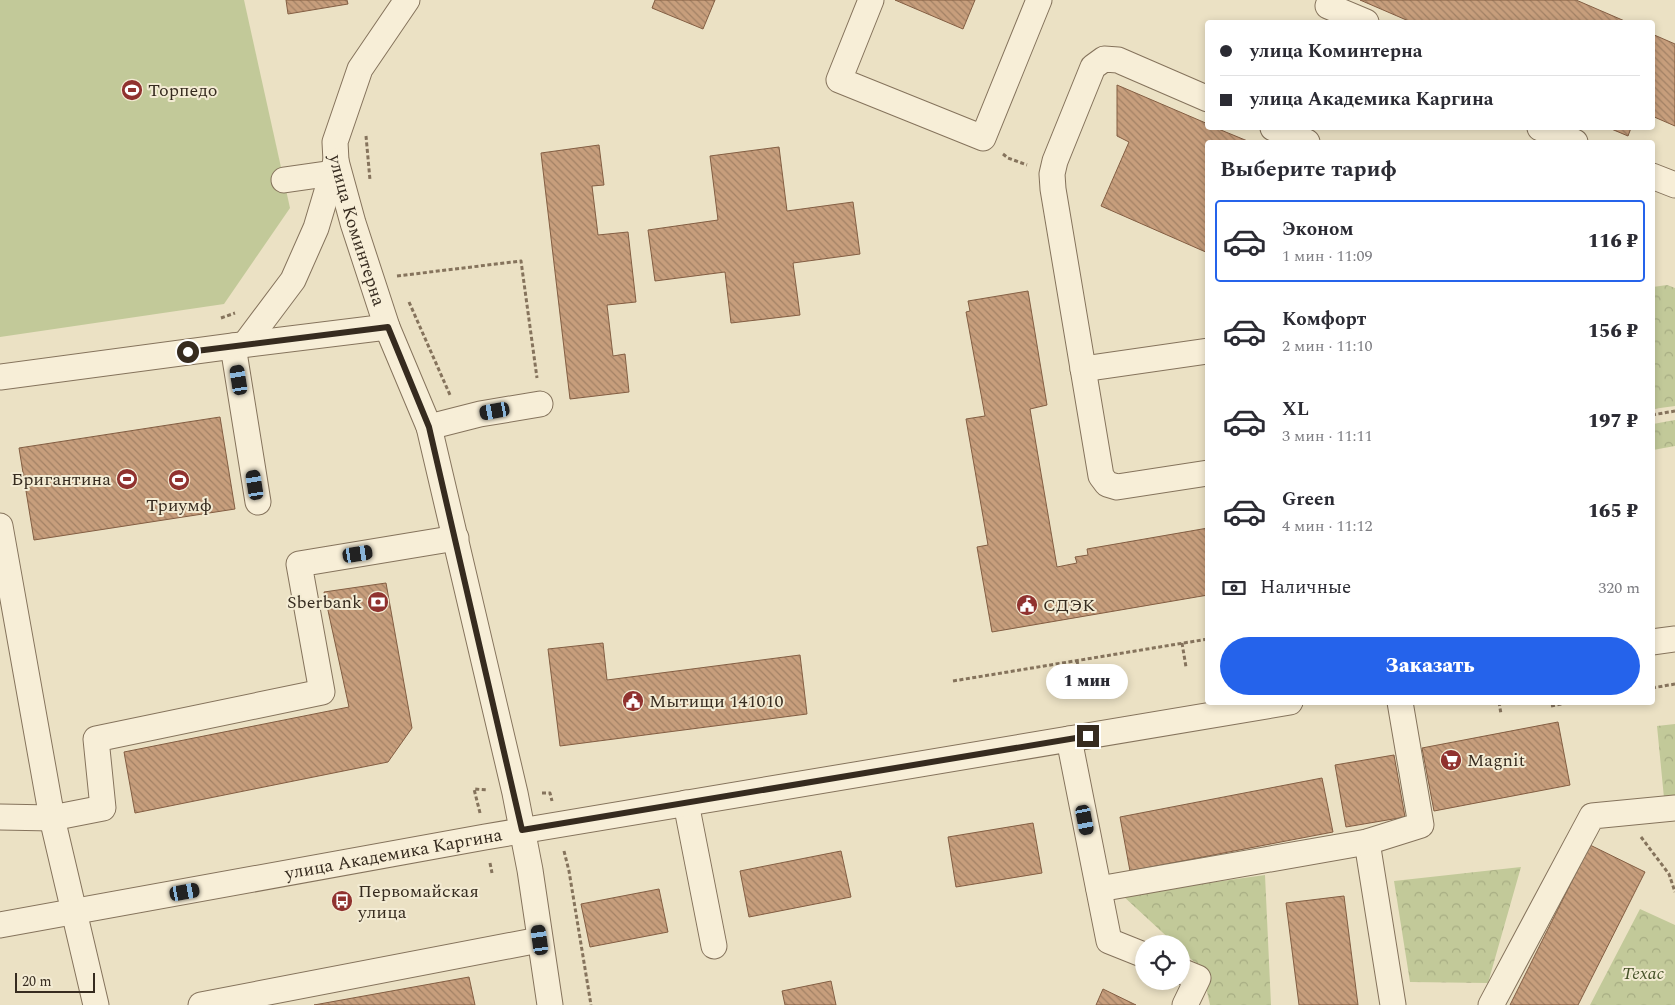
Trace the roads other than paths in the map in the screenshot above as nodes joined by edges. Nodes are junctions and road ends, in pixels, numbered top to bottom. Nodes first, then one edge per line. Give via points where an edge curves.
1 (406, 0) edge
2 (871, 0) edge
3 (1039, 0) edge
4 (1330, 0) edge
5 (1361, 20) edge
6 (1205, 98) edge
7 (1278, 130) edge
8 (1545, 130) edge
9 (1302, 140) edge
10 (1570, 140) edge
11 (334, 167) junction
12 (1655, 177) edge
13 (284, 180) dead end
14 (1675, 185) edge
15 (388, 327) junction
16 (239, 345) junction
17 (1205, 351) edge
18 (1083, 369) junction
19 (0, 377) edge
20 (540, 404) road end
21 (429, 427) junction
22 (1205, 473) edge
23 (258, 502) dead end
24 (0, 526) edge
25 (456, 538) junction
26 (1675, 639) edge
27 (1655, 642) edge
28 (1272, 705) edge
29 (1401, 705) edge
30 (1070, 739) junction
31 (686, 803) junction
32 (1675, 808) edge
33 (0, 817) edge
34 (52, 818) junction
35 (522, 830) junction
36 (1367, 842) junction
37 (1099, 889) junction
38 (73, 912) junction
39 (0, 925) edge
40 (540, 940) junction
41 (714, 946) dead end
42 (1135, 951) edge
43 (1190, 975) edge
44 (96, 1005) edge
45 (201, 1005) edge
46 (550, 1005) edge
47 (1185, 1005) edge
48 (1393, 1005) edge
49 (1491, 1005) edge

1 - 11 street, улица Коминтерна via 360,69 335,142
2 - 3 street via 838,80 983,138
4 - 5 street via 1328,6
6 - 18 street via 1118,60 1104,59 1093,67 1052,174
7 - 9 street
8 - 10 street
11 - 13 street
11 - 15 street, улица Коминтерна
11 - 16 street via 316,228 293,280
12 - 14 street
15 - 16 street, улица Коминтерна
15 - 21 street
16 - 19 street, улица Коминтерна
16 - 23 street
17 - 18 street
18 - 22 street via 1101,476 1107,484 1116,487
20 - 21 street
21 - 25 street
24 - 34 street
25 - 34 street via 299,564 322,692 96,739 103,808
25 - 35 street
26 - 27 street
28 - 30 street, улица Академика Каргина
29 - 36 street via 1421,825
30 - 31 street, улица Академика Каргина
30 - 37 street
31 - 35 street, улица Академика Каргина
31 - 41 street
32 - 49 street via 1592,816
33 - 34 street
34 - 38 street
35 - 38 street, улица Академика Каргина
35 - 40 street
36 - 37 street
36 - 48 street
37 - 42 street via 1109,941
38 - 39 street, улица Академика Каргина
38 - 44 street
40 - 45 street
40 - 46 street
43 - 47 street via 1198,978

